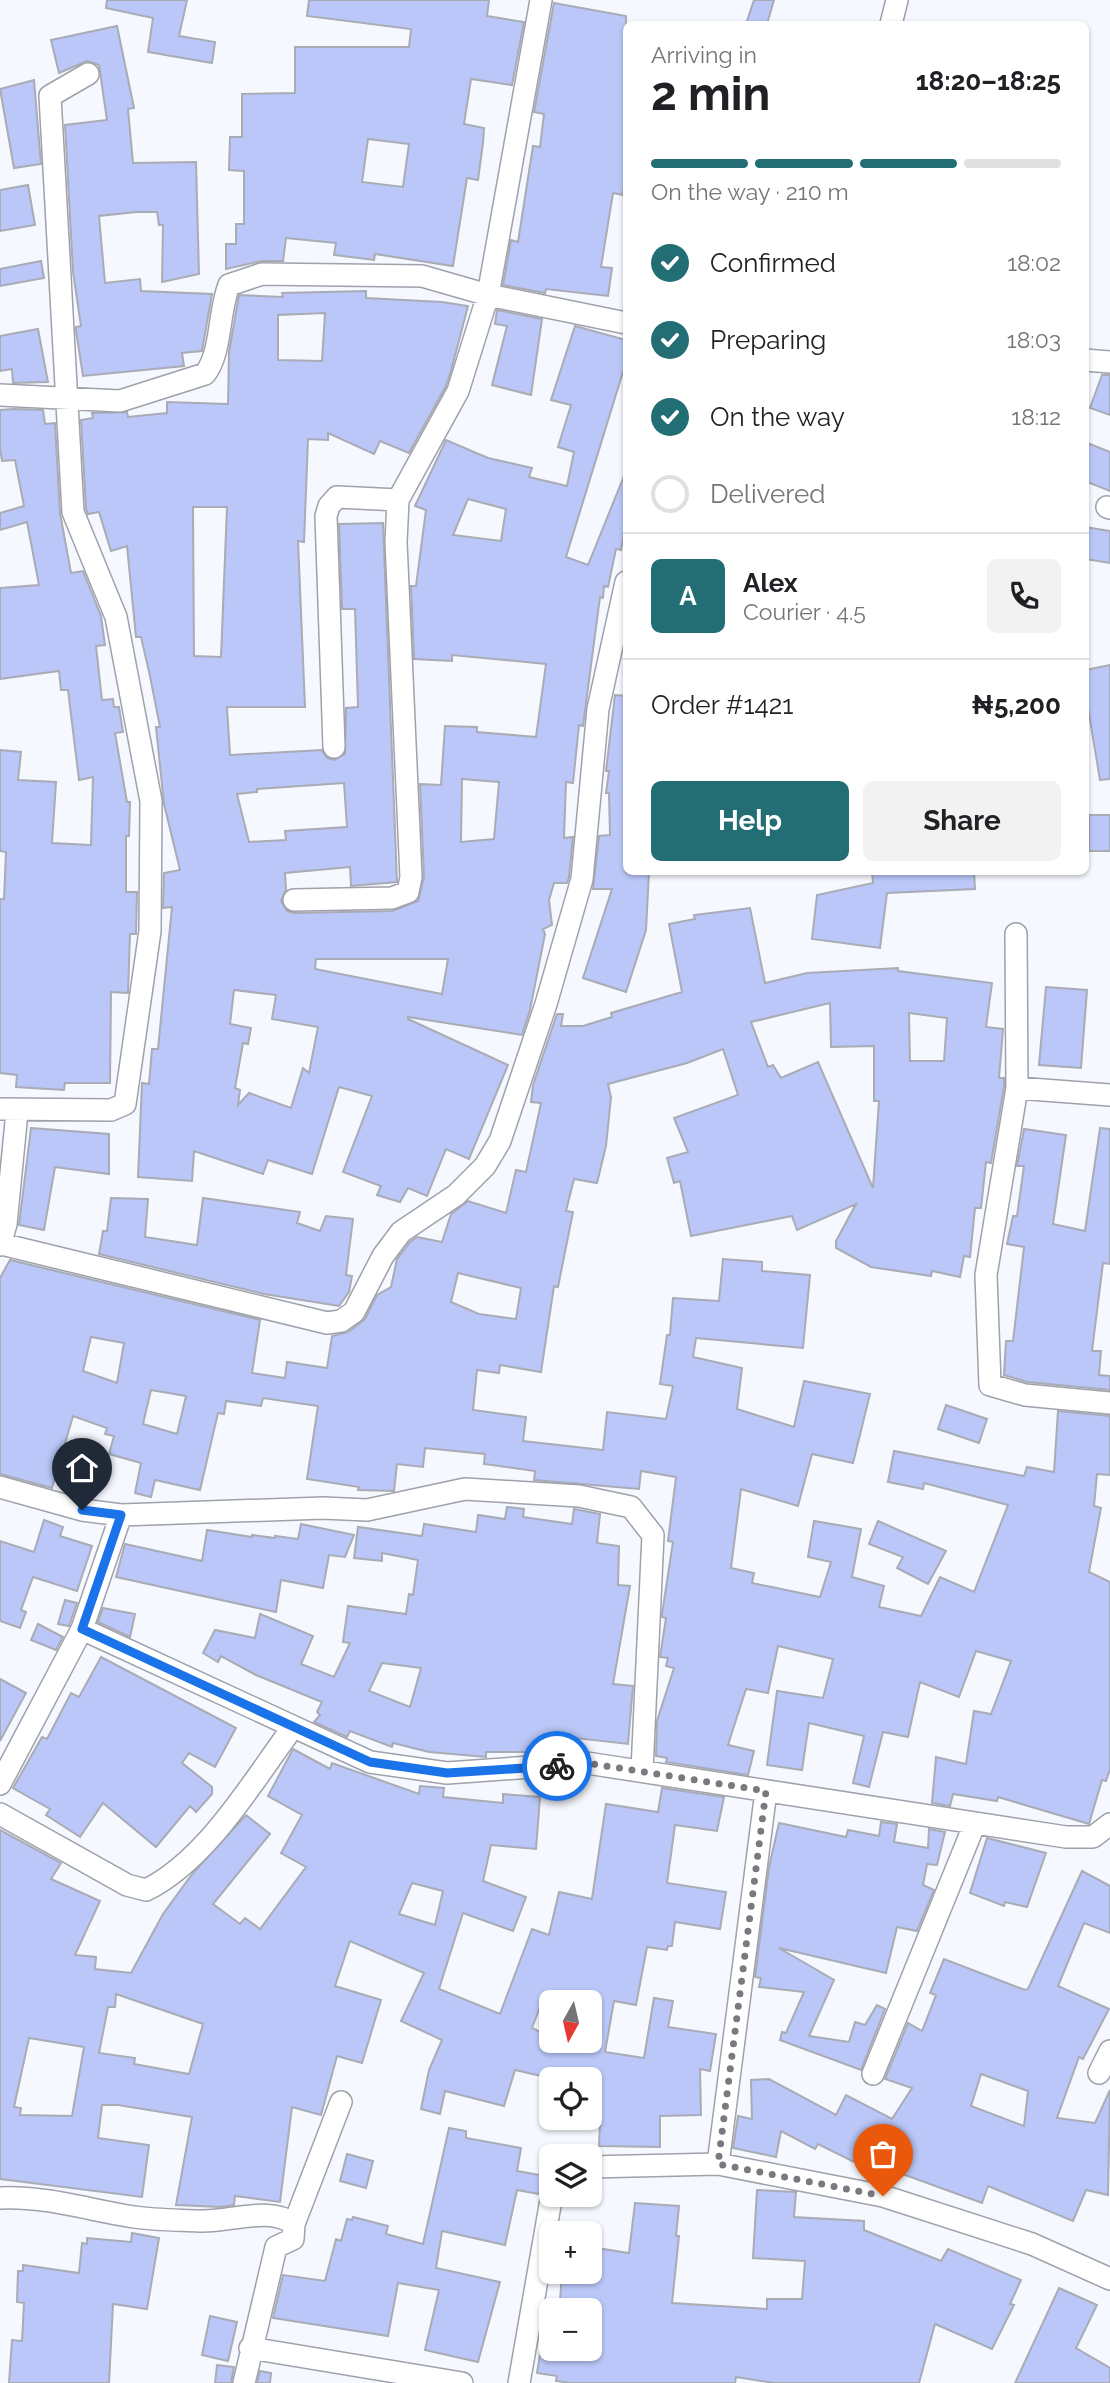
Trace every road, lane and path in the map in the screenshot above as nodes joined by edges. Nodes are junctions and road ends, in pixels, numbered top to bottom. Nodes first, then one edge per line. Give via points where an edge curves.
1 (541, 0) edge
2 (897, 0) edge
3 (892, 21) edge
4 (88, 74) dead end
5 (488, 295) junction
6 (623, 322) edge
7 (1089, 360) edge
8 (1110, 362) edge
9 (0, 395) edge
10 (64, 398) junction
11 (398, 500) junction
12 (623, 596) edge
13 (334, 747) dead end
14 (294, 900) dead end
15 (1016, 934) dead end
16 (1017, 1088) junction
17 (1110, 1095) edge
18 (9, 1110) edge
19 (0, 1245) edge
20 (1110, 1403) edge
21 (0, 1487) edge
22 (121, 1515) junction
23 (82, 1629) junction
24 (293, 1727) junction
25 (642, 1770) junction
26 (0, 1784) edge
27 (766, 1791) junction
28 (0, 1814) edge
29 (975, 1823) junction
30 (1110, 1824) edge
31 (1110, 2051) edge
32 (1099, 2073) dead end
33 (873, 2074) dead end
34 (341, 2102) dead end
35 (718, 2164) junction
36 (602, 2167) edge
37 (0, 2198) edge
38 (550, 2207) edge
39 (294, 2224) junction
40 (1110, 2279) edge
41 (250, 2348) junction
42 (244, 2383) edge
43 (462, 2383) edge
44 (519, 2383) edge

1 - 5 street
2 - 3 street
4 - 10 street via 50,96
5 - 6 street
5 - 10 street via 422,276 262,274 244,278 229,285 221,305 212,366 205,374 120,401
5 - 11 street via 458,391
7 - 8 street
9 - 10 street
10 - 18 street via 73,512 116,617 151,801 150,931 125,1104 111,1110
11 - 13 street via 337,497 326,516
11 - 14 street via 408,892 392,898
12 - 19 street via 598,709 582,879 500,1141 485,1166 456,1195 401,1232 354,1312 327,1323
15 - 16 street
16 - 17 street
16 - 20 street via 986,1275 990,1385 1025,1395
18 - 19 street via 6,1224
21 - 22 street via 82,1510
22 - 23 street
22 - 25 street via 368,1510 465,1489 579,1496 631,1507 653,1535
23 - 24 street
23 - 26 street
24 - 25 street via 370,1762 424,1771 587,1763
24 - 28 street via 213,1834 160,1883 146,1890 127,1885
25 - 27 street
27 - 29 street
27 - 35 street
29 - 30 street via 1066,1837 1093,1837
29 - 33 street
31 - 32 street
34 - 39 street
35 - 36 street
35 - 40 street via 883,2196 1032,2244
37 - 39 street via 30,2197 135,2217 201,2221 269,2215
38 - 44 street
39 - 41 street via 293,2239 276,2247
41 - 42 street
41 - 43 street

